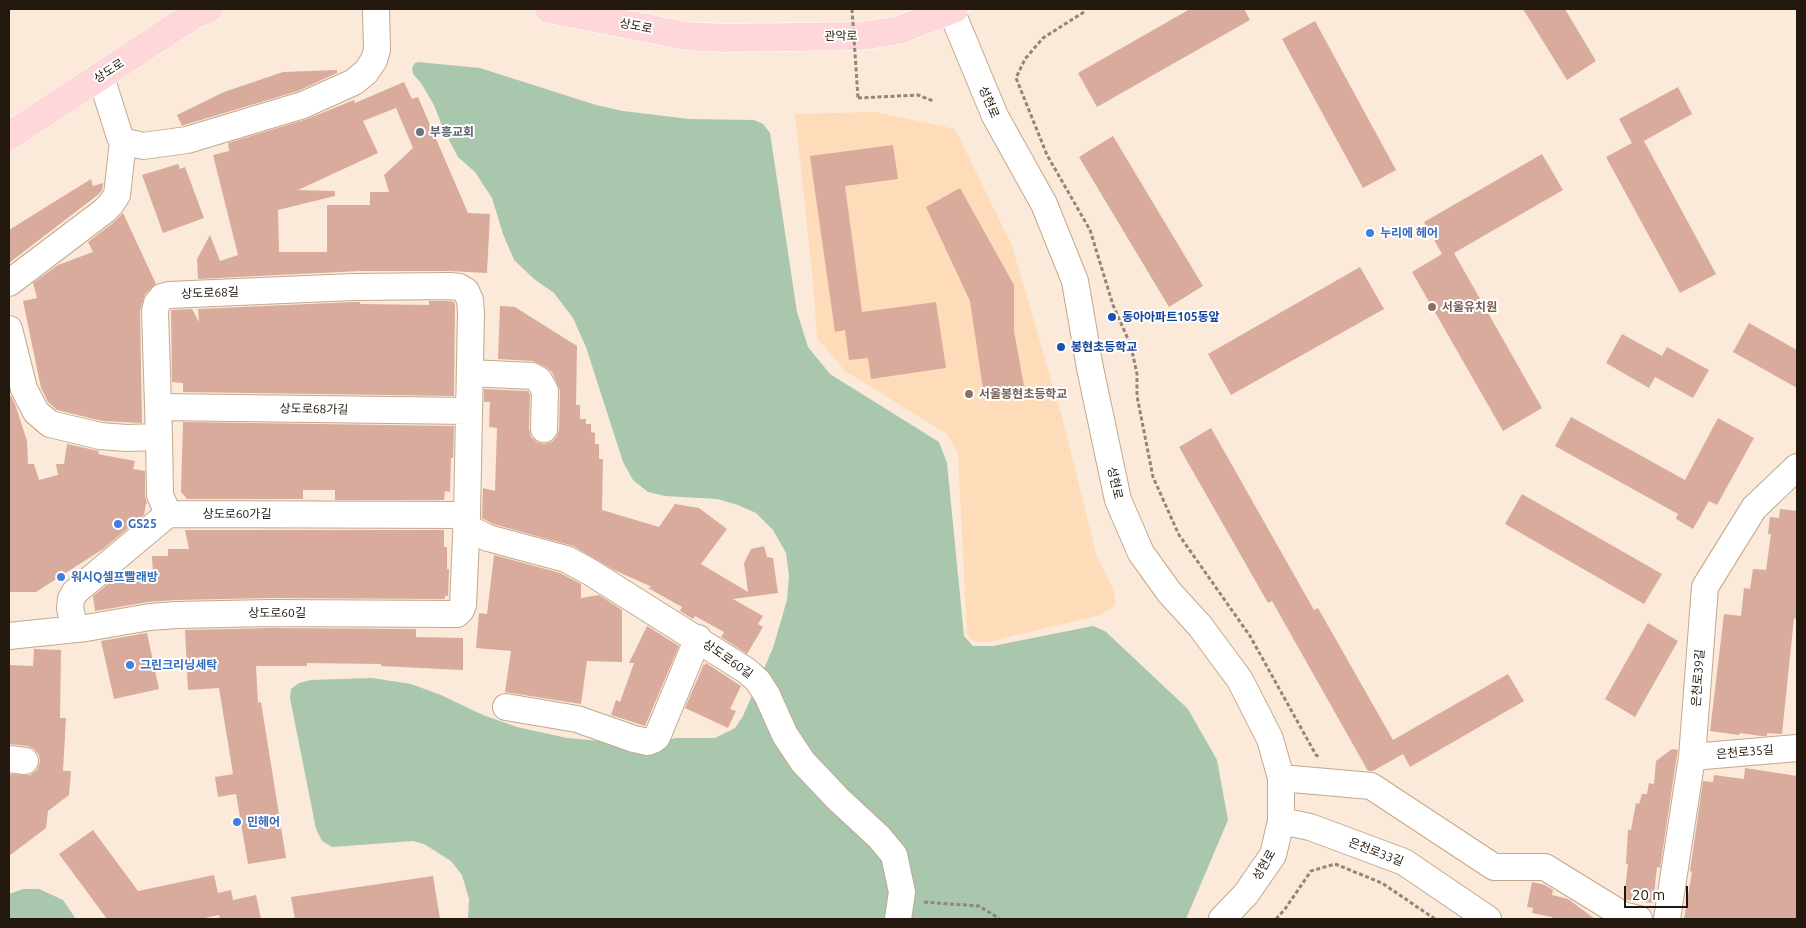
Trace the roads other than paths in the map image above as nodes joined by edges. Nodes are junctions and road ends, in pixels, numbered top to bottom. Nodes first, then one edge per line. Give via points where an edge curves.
1 (209, 9) edge
2 (376, 9) edge
3 (550, 9) edge
4 (953, 9) edge
5 (723, 38) joint
6 (101, 76) junction
7 (9, 136) edge
8 (123, 141) junction
9 (9, 283) edge
10 (9, 330) edge
11 (470, 373) junction
12 (159, 406) junction
13 (469, 411) junction
14 (544, 429) dead end
15 (158, 437) junction
16 (1797, 467) edge
17 (168, 514) junction
18 (466, 521) junction
19 (74, 629) junction
20 (9, 636) edge
21 (698, 638) junction
22 (506, 707) dead end
23 (1797, 748) edge
24 (1692, 757) junction
25 (1281, 778) junction
26 (1281, 821) junction
27 (900, 910) edge
28 (1222, 919) edge
29 (1488, 919) edge
30 (1639, 919) edge
31 (1666, 919) edge

1 - 6 main road, 상도로 via 195,14
2 - 8 street via 377,50 374,60 354,82 302,105 187,140 143,146
3 - 5 main road, 상도로 via 686,36
4 - 5 main road, 관악로 via 899,30 862,36
4 - 25 street, 성현로 via 994,116 1044,204 1075,281 1118,500 1141,553 1240,680 1270,739
6 - 7 main road, 상도로
6 - 8 street
8 - 9 street via 117,196 112,204
10 - 15 street via 24,389 36,412 50,424 100,436
11 - 12 street, 상도로68길 via 470,300 466,291 459,287 353,287 169,295 162,297 155,311
11 - 13 street, 상도로68길
11 - 14 street via 532,376 539,380 544,391
12 - 13 street, 상도로68가길
12 - 15 street, 상도로68길
13 - 18 street, 상도로60길
15 - 17 street via 160,495
16 - 24 street, 은천로39길 via 1754,508 1705,586
17 - 18 street, 상도로60가길
17 - 19 street via 74,592 70,608
18 - 19 street, 상도로60길 via 463,605 458,614 176,615
18 - 21 street, 상도로60길 via 488,538 566,559
19 - 20 street, 상도로60길
21 - 22 street via 654,740 641,741 577,719
21 - 27 street, 상도로60길 via 758,681 785,735 803,762 894,855 902,892
23 - 24 street, 은천로35길
24 - 31 street, 은천로39길
25 - 26 street, 성현로
25 - 30 street via 1371,786 1494,867 1545,867 1623,915
26 - 28 street, 성현로 via 1273,855 1246,894
26 - 29 street, 은천로33길 via 1310,827 1404,862

